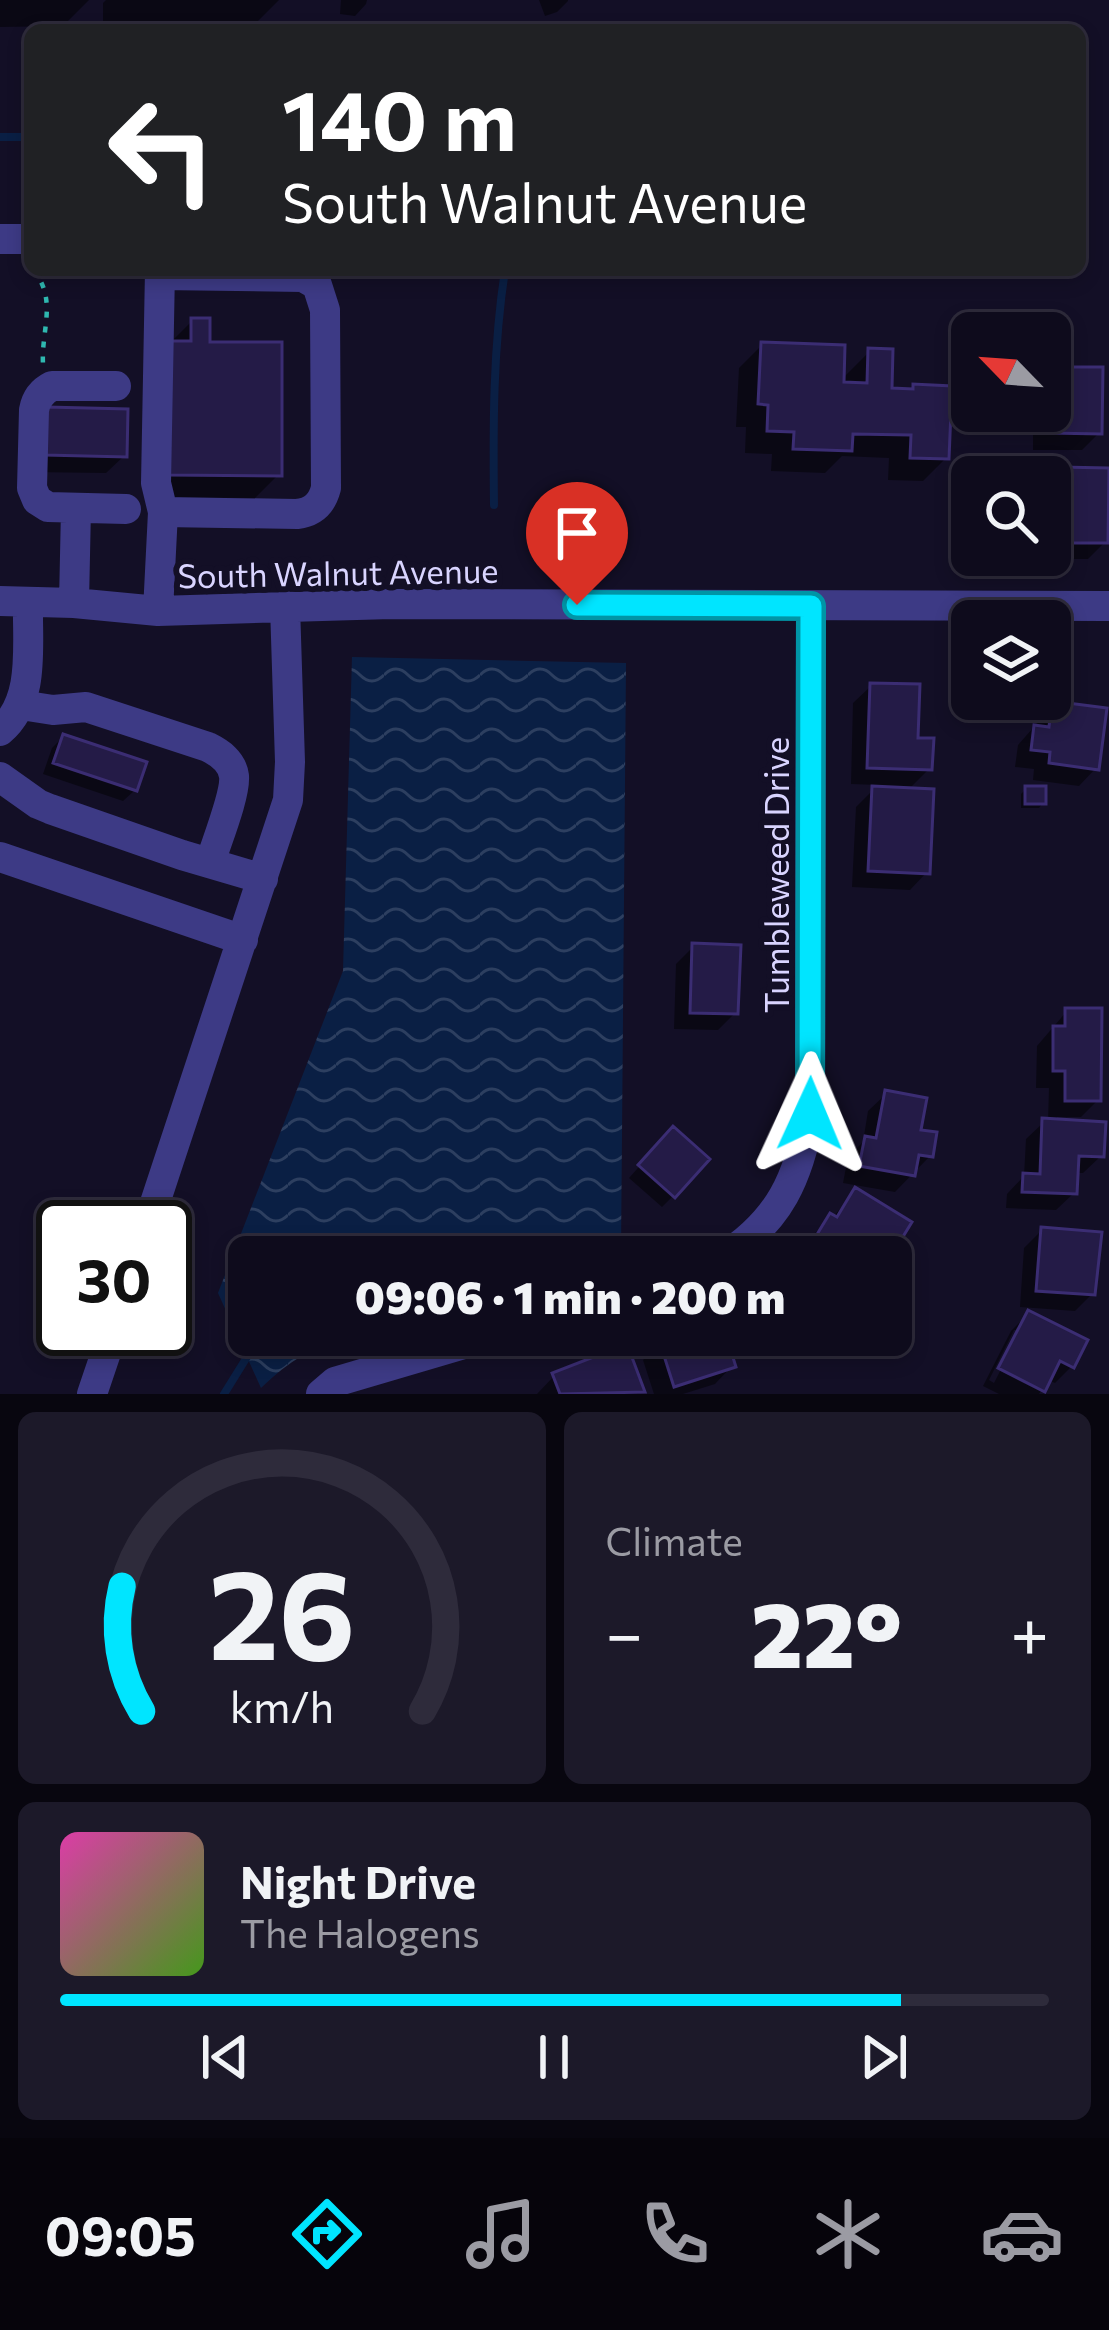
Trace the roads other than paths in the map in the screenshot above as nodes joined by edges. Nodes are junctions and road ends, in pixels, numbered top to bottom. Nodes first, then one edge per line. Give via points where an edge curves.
1 (160, 276) edge
2 (245, 276) edge
3 (116, 386) dead end
4 (76, 508) junction
5 (125, 509) dead end
6 (163, 512) junction
7 (14, 602) edge
8 (74, 603) junction
9 (286, 606) junction
10 (811, 606) junction
11 (1109, 606) edge
12 (158, 611) junction
13 (33, 707) junction
14 (0, 731) edge
15 (0, 778) edge
16 (0, 856) edge
17 (210, 863) junction
18 (263, 879) junction
19 (243, 940) junction
20 (157, 1200) edge
21 (750, 1236) edge
22 (105, 1356) edge
23 (423, 1356) edge
24 (92, 1394) edge
25 (321, 1394) edge

1 - 6 street via 156,483
2 - 6 street via 316,285 325,310 326,488 321,501 298,514
3 - 4 street via 52,386 34,410 33,495 41,505
4 - 5 street
4 - 8 street
6 - 12 street
7 - 8 street, South Walnut Avenue
7 - 13 street
8 - 12 street, South Walnut Avenue
9 - 10 street, South Walnut Avenue
9 - 12 street, South Walnut Avenue
9 - 18 street via 290,781
10 - 11 street, South Walnut Avenue
10 - 21 street, Tumbleweed Drive via 810,1114 793,1184
13 - 14 street
13 - 17 street via 212,770 226,782 230,794
15 - 17 street via 38,804
16 - 19 street
17 - 18 street
18 - 19 street
19 - 20 street
22 - 24 street
23 - 25 street via 335,1382

